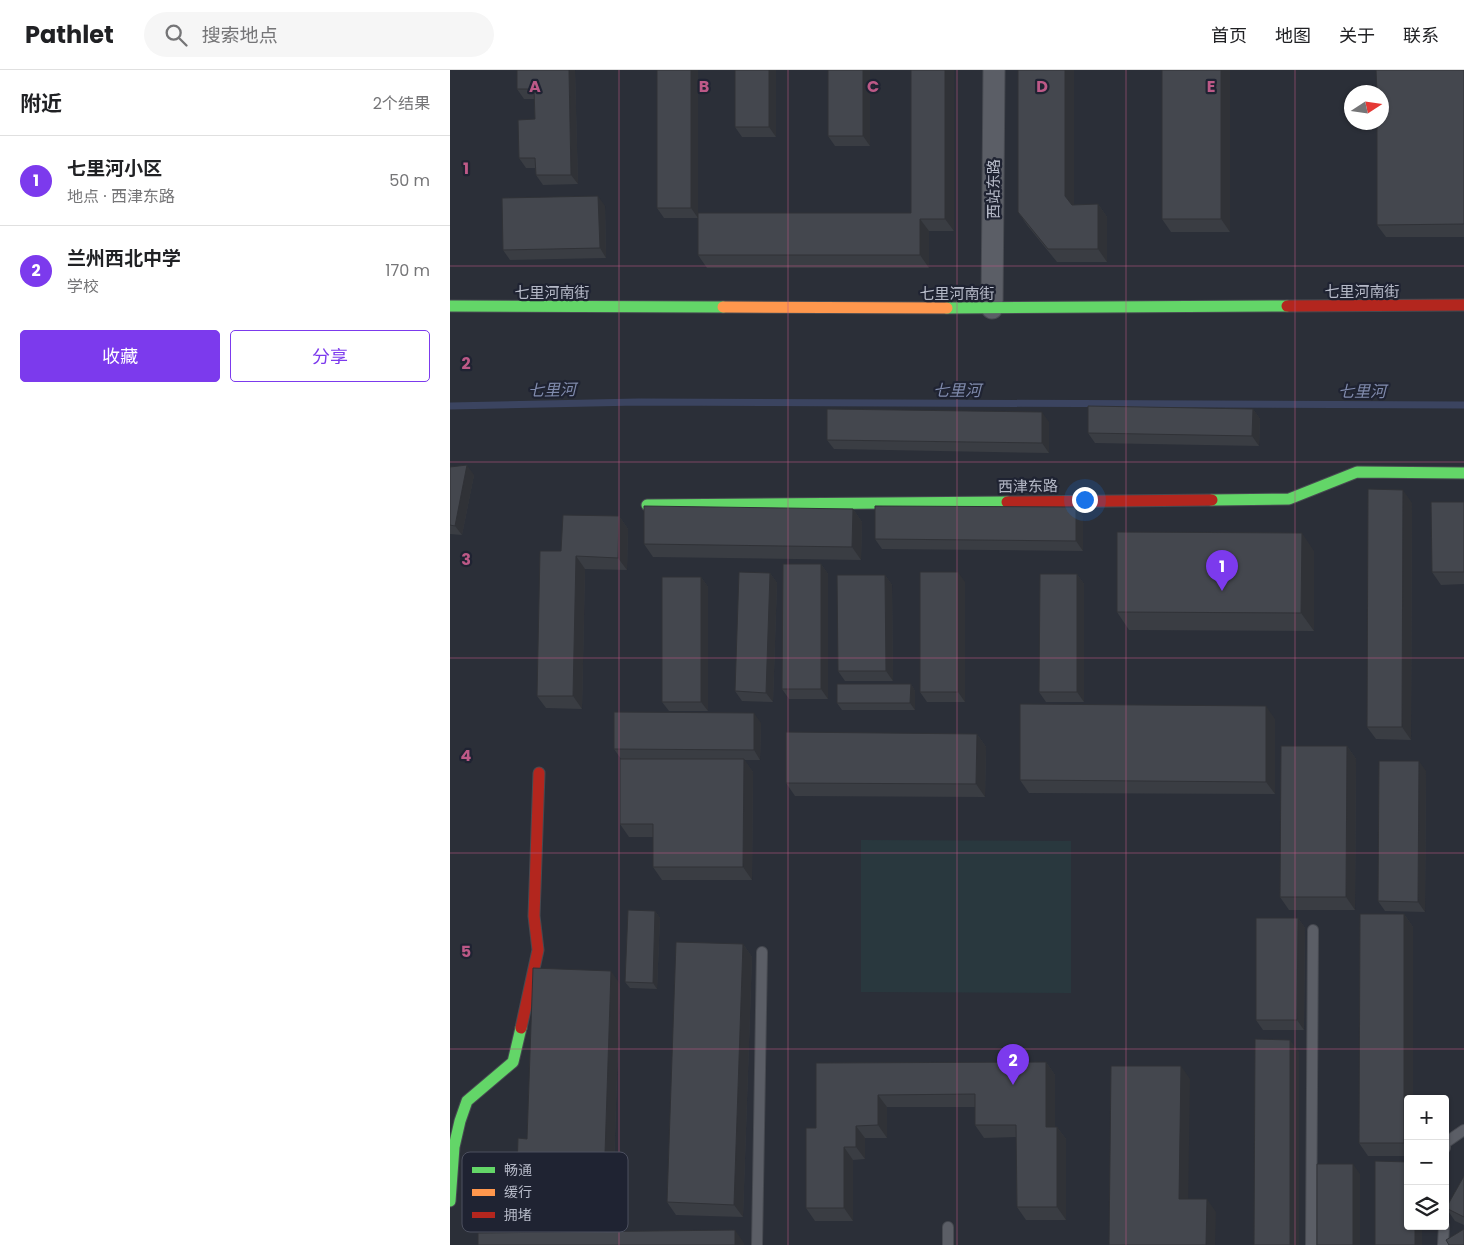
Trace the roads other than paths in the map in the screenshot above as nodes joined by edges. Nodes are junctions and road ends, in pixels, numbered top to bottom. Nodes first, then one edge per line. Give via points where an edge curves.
1 (994, 70) edge
2 (1464, 305) edge
3 (450, 306) edge
4 (992, 308) junction
5 (1464, 473) edge
6 (647, 505) edge
7 (539, 773) dead end
8 (1313, 930) dead end
9 (762, 952) dead end
10 (1464, 1130) edge
11 (1449, 1140) edge
12 (450, 1201) edge
13 (948, 1227) dead end
14 (1444, 1230) edge
15 (757, 1245) edge
16 (948, 1245) edge
17 (1311, 1245) edge
18 (1444, 1245) edge

1 - 4 street, 西站东路
2 - 4 street, 七里河南街
3 - 4 street, 七里河南街
5 - 6 street, 西津东路 via 1357,472 1289,499
7 - 12 street via 534,916 538,950 513,1062 467,1101 454,1147
8 - 17 lane
9 - 15 lane
10 - 11 lane
13 - 16 lane
14 - 18 lane

